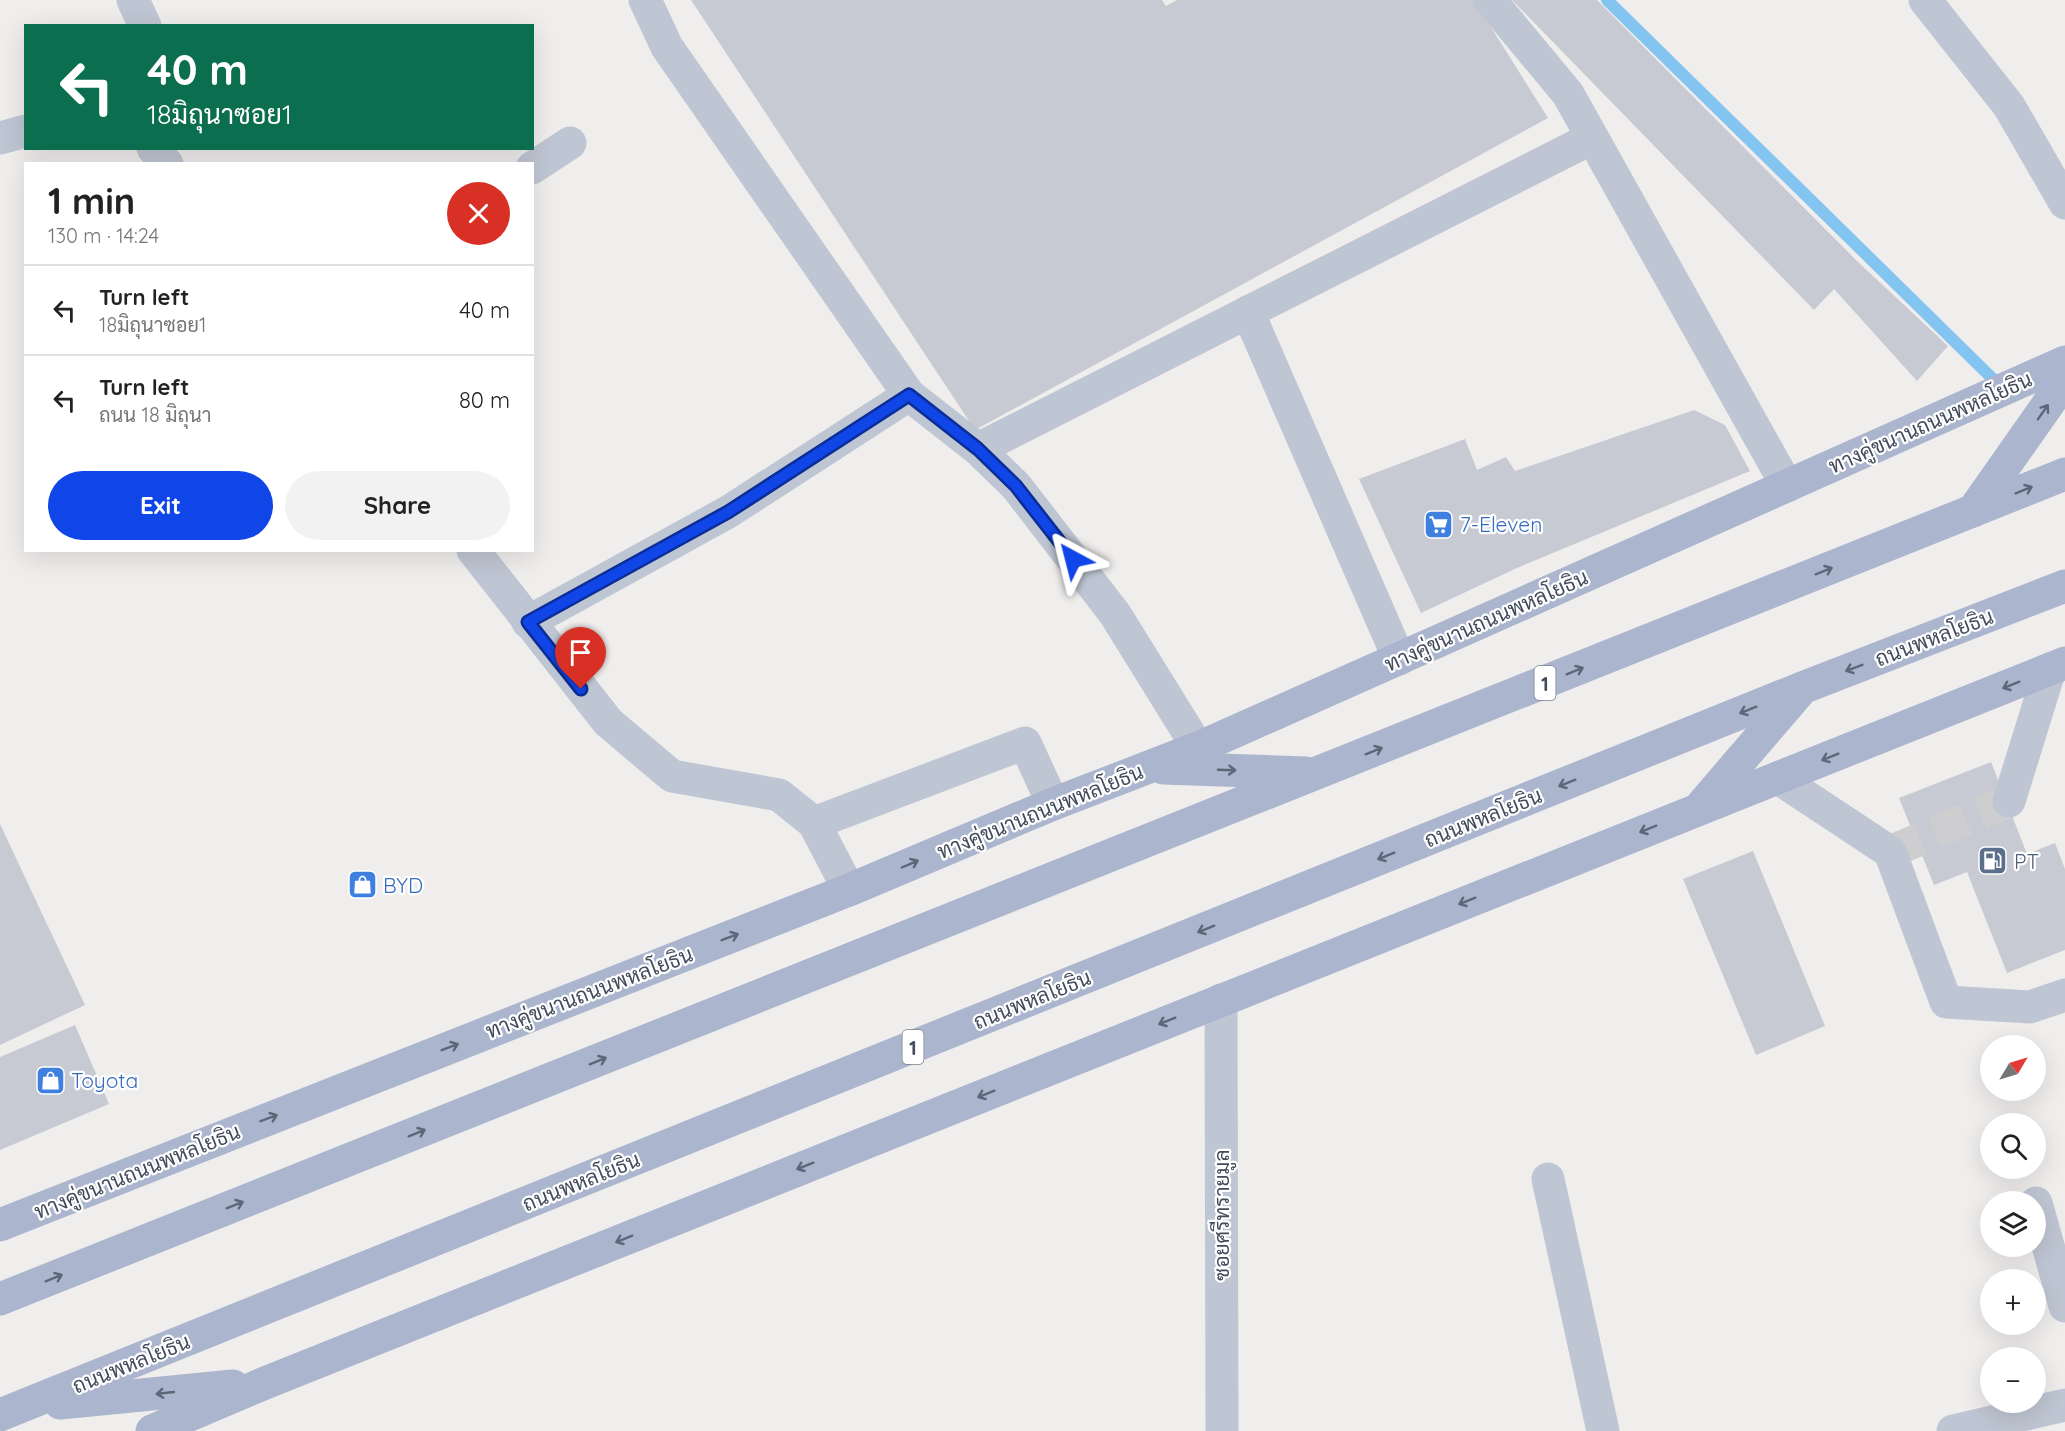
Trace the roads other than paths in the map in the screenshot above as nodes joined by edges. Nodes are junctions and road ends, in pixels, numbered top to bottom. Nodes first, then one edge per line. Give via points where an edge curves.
1 (133, 0) edge
2 (645, 0) edge
3 (1490, 0) edge
4 (1925, 0) edge
5 (144, 24) edge
6 (24, 132) edge
7 (0, 138) edge
8 (1592, 138) junction
9 (570, 143) dead end
10 (155, 150) edge
11 (165, 162) edge
12 (534, 167) edge
13 (2065, 203) edge
14 (1248, 312) junction
15 (2065, 362) edge
16 (2065, 380) edge
17 (909, 395) junction
18 (978, 449) junction
19 (2065, 474) edge
20 (1787, 486) junction
21 (1973, 511) junction
22 (475, 552) edge
23 (2065, 586) edge
24 (528, 622) junction
25 (1399, 659) junction
26 (2057, 666) edge
27 (1802, 688) junction
28 (1198, 748) junction
29 (1148, 768) junction
30 (1320, 773) junction
31 (1778, 778) junction
32 (2009, 801) dead end
33 (1053, 804) junction
34 (1697, 810) junction
35 (814, 823) junction
36 (849, 890) junction
37 (2065, 995) edge
38 (1221, 1000) junction
39 (1548, 1179) dead end
40 (0, 1225) edge
41 (2046, 1240) edge
42 (0, 1299) edge
43 (2065, 1306) edge
44 (265, 1383) junction
45 (2065, 1405) edge
46 (11, 1411) edge
47 (152, 1431) edge
48 (1222, 1431) edge
49 (1603, 1431) edge
50 (1953, 1431) edge

1 - 5 street
2 - 17 street via 667,47
3 - 8 street via 1568,94
4 - 13 street via 2009,106
6 - 7 street
8 - 14 street
8 - 20 street
9 - 12 street
10 - 11 street
14 - 18 street
14 - 25 street
15 - 20 main road, ทางคู่ขนานถนนพหลโยธิน
21 -> 16 main road
17 - 18 street
17 - 24 street via 728,512
18 - 28 street via 1016,486 1115,614
21 -> 19 main road, 1
20 - 25 main road, ทางคู่ขนานถนนพหลโยธิน
30 -> 21 main road, 1
22 - 24 street
23 -> 27 main road, ถนนพหลโยธิน / 1
24 - 35 street via 608,722 672,776 779,795
25 - 28 main road, ทางคู่ขนานถนนพหลโยธิน
26 -> 31 main road
26 - 32 street
27 - 34 main road
27 -> 46 main road, ถนนพหลโยธิน / 1
28 - 29 main road, ทางคู่ขนานถนนพหลโยธิน
29 -> 30 main road
29 - 33 main road, ทางคู่ขนานถนนพหลโยธิน
42 -> 30 main road, 1
31 - 34 main road
31 - 37 street via 1890,852 1946,1002 2030,1007
33 - 35 street via 1025,742
36 -> 33 main road, ทางคู่ขนานถนนพหลโยธิน
34 -> 38 main road
35 - 36 street
40 -> 36 main road, ทางคู่ขนานถนนพหลโยธิน
38 -> 44 main road
38 - 48 street, ซอยศรีทรายมูล
39 - 49 street
41 - 43 street
44 -> 46 main road
44 - 47 main road
45 - 50 street

